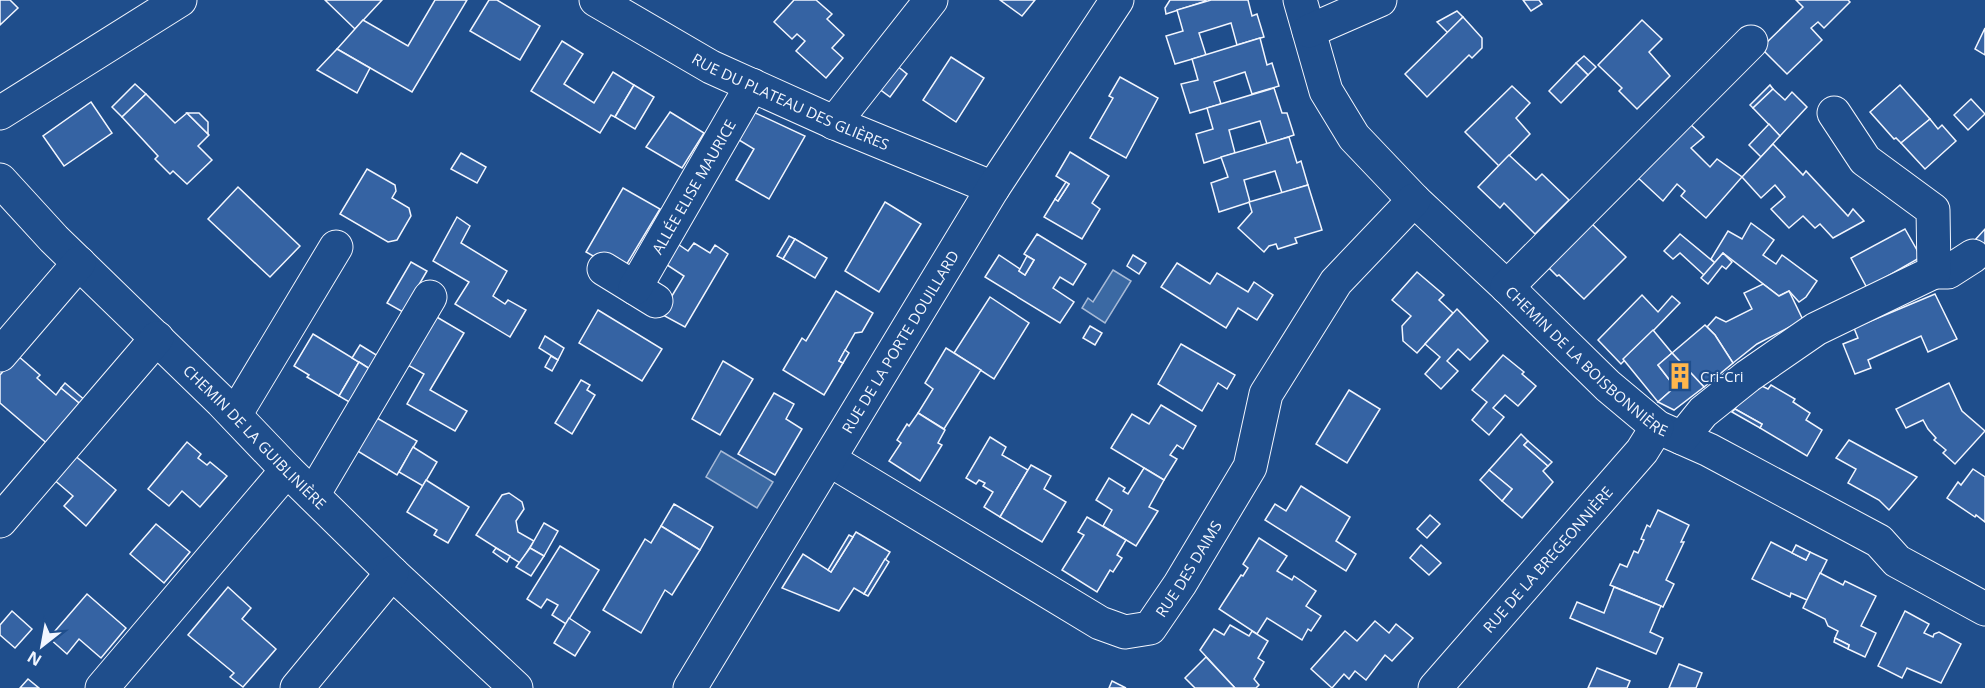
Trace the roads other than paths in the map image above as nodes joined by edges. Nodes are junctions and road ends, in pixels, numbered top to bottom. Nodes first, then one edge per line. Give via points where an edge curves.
1 (596, 0) edge
2 (931, 0) edge
3 (1117, 0) edge
4 (1300, 0) edge
5 (1380, 0) edge
6 (176, 1) edge
7 (1309, 31) junction
8 (1751, 42) dead end
9 (752, 85) junction
10 (0, 113) edge
11 (1834, 113) dead end
12 (834, 123) junction
13 (0, 180) edge
14 (993, 188) junction
15 (1414, 200) junction
16 (336, 247) dead end
17 (1973, 256) dead end
18 (80, 263) junction
19 (604, 269) dead end
20 (1934, 272) junction
21 (1507, 287) junction
22 (430, 297) dead end
23 (157, 338) junction
24 (0, 355) edge
25 (235, 415) junction
26 (1670, 433) junction
27 (830, 460) junction
28 (286, 470) junction
29 (313, 495) junction
30 (0, 521) edge
31 (392, 573) junction
32 (1985, 609) edge
33 (102, 688) edge
34 (297, 688) edge
35 (516, 688) edge
36 (690, 688) edge
37 (1436, 688) edge

1 - 9 street, RUE DU PLATEAU DES GLIÈRES via 711,67
2 - 12 street
3 - 14 street, RUE DE LA PORTE DOUILLARD
4 - 7 street, CHEMIN DE LA BOISBONNIÈRE
5 - 7 street
6 - 10 street
7 - 15 street, CHEMIN DE LA BOISBONNIÈRE via 1326,91 1354,137
8 - 21 street
9 - 12 street, RUE DU PLATEAU DES GLIÈRES
9 - 19 street, ALLÉE ELISE MAURICE via 645,295
11 - 20 street via 1865,159 1933,210
12 - 14 street, RUE DU PLATEAU DES GLIÈRES
13 - 18 street, CHEMIN DE LA GUIBLINIÈRE
14 - 27 street, RUE DE LA PORTE DOUILLARD
15 - 21 street, CHEMIN DE LA BOISBONNIÈRE
15 - 27 street, RUE DES DAIMS via 1336,282 1266,394 1251,467 1150,628 1125,632 1100,623
16 - 25 street
17 - 20 street, RUE DE LA BREGEONNIÈRE via 1948,272
18 - 23 street, CHEMIN DE LA GUIBLINIÈRE
18 - 24 street
20 - 26 street, RUE DE LA BREGEONNIÈRE via 1816,329
21 - 26 street, CHEMIN DE LA BOISBONNIÈRE via 1608,386
22 - 29 street
23 - 25 street, CHEMIN DE LA GUIBLINIÈRE
23 - 30 street
25 - 28 street, CHEMIN DE LA GUIBLINIÈRE
26 - 32 street, CHEMIN DE LA BOISBONNIÈRE via 1879,541 1897,561
26 - 37 street, RUE DE LA BREGEONNIÈRE via 1642,451
27 - 36 street, RUE DE LA PORTE DOUILLARD
28 - 29 street, CHEMIN DE LA GUIBLINIÈRE
28 - 33 street
29 - 31 street, CHEMIN DE LA GUIBLINIÈRE
31 - 34 street
31 - 35 street, CHEMIN DE LA GUIBLINIÈRE

